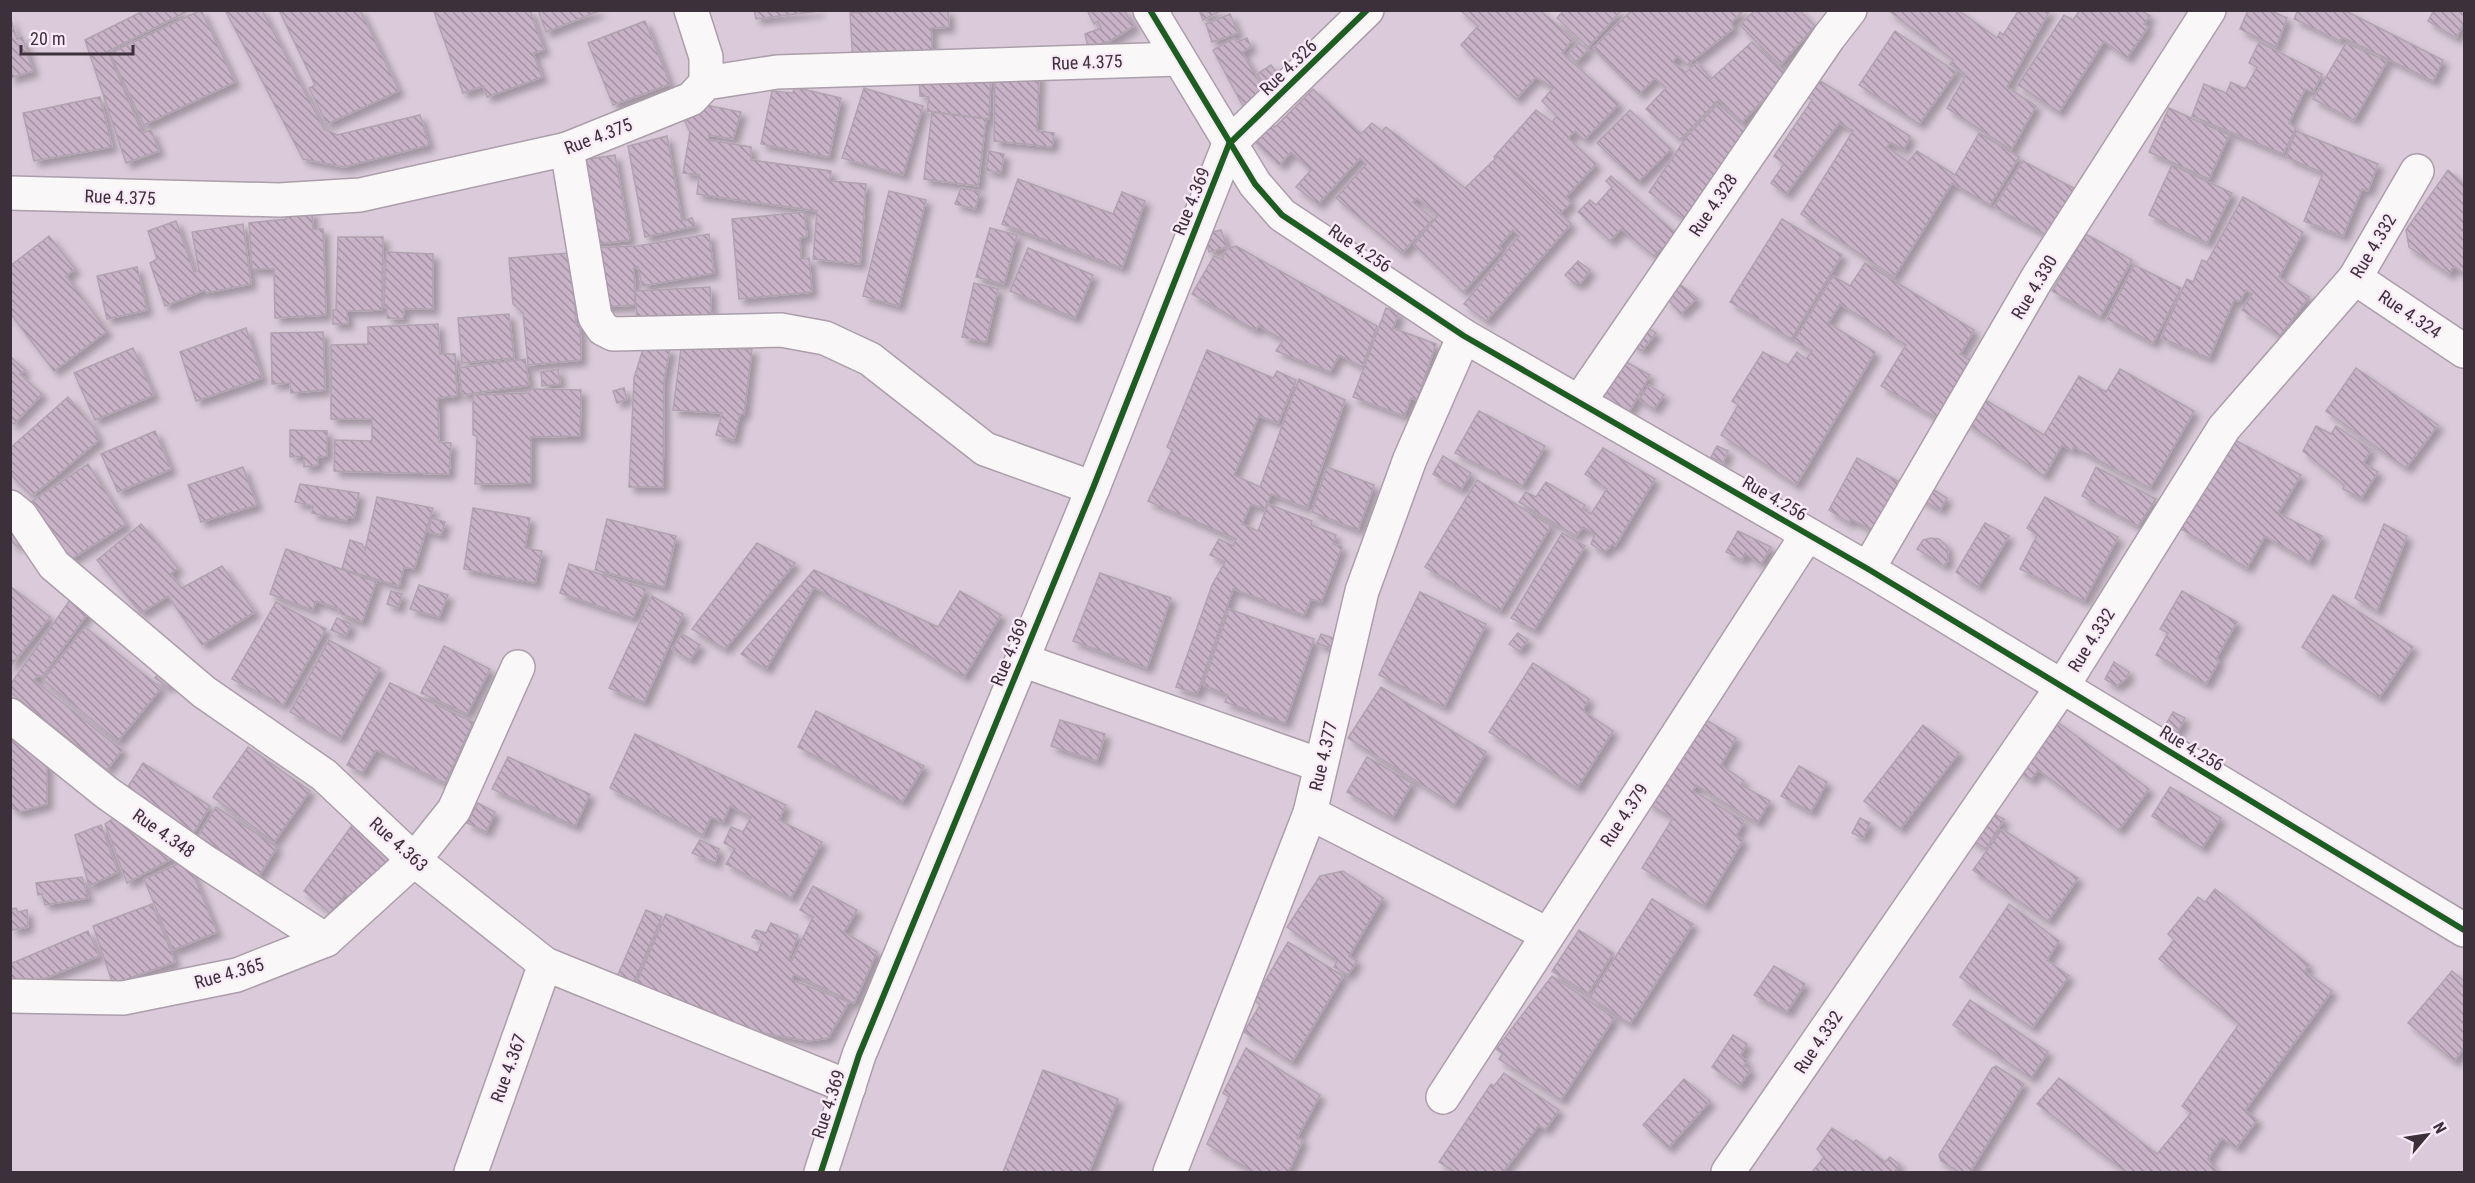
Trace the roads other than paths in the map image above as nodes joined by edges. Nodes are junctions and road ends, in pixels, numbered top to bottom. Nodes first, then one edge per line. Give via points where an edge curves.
1 (691, 10) edge
2 (1149, 10) edge
3 (1367, 10) edge
4 (1850, 10) edge
5 (2210, 10) edge
6 (1179, 59) junction
7 (706, 83) junction
8 (1229, 144) junction
9 (567, 149) junction
10 (2417, 171) dead end
11 (10, 193) edge
12 (2355, 278) junction
13 (1464, 336) junction
14 (2464, 351) edge
15 (1579, 402) junction
16 (1093, 488) junction
17 (10, 507) edge
18 (1807, 534) junction
19 (1868, 569) junction
20 (1022, 660) junction
21 (518, 667) dead end
22 (2062, 687) junction
23 (10, 714) edge
24 (1320, 765) junction
25 (1310, 813) junction
26 (414, 860) junction
27 (2464, 930) edge
28 (1547, 934) junction
29 (326, 940) junction
30 (545, 964) junction
31 (10, 996) edge
32 (849, 1087) junction
33 (1443, 1097) dead end
34 (471, 1173) edge
35 (821, 1173) edge
36 (1170, 1173) edge
37 (1728, 1173) edge

1 - 7 street via 706,57
2 - 6 street, Rue 4.256
3 - 8 street, Rue 4.326
4 - 15 street, Rue 4.328
5 - 19 street, Rue 4.330 via 2038,277
6 - 7 street, Rue 4.375 via 777,72
6 - 8 street, Rue 4.256
7 - 9 street, Rue 4.375 via 691,99
8 - 13 street, Rue 4.256 via 1255,184 1282,215
8 - 16 street, Rue 4.369
9 - 11 street, Rue 4.375 via 360,195 279,200
9 - 16 street via 595,317 603,329 613,334 781,330 825,338 870,359 984,449
10 - 12 street, Rue 4.332
12 - 14 street, Rue 4.324
12 - 22 street, Rue 4.332 via 2224,428
13 - 15 street, Rue 4.256
13 - 24 street, Rue 4.377 via 1410,459 1362,591
15 - 18 street, Rue 4.256
16 - 20 street, Rue 4.369
17 - 26 street, Rue 4.363 via 21,516 54,564 204,692 324,775
18 - 19 street, Rue 4.256
18 - 28 street, Rue 4.379
19 - 22 street, Rue 4.256
20 - 24 street
20 - 32 street, Rue 4.369
21 - 26 street, Rue 4.365 via 454,810
22 - 27 street, Rue 4.256
22 - 37 street, Rue 4.332
23 - 29 street, Rue 4.348 via 107,793
24 - 25 street, Rue 4.377
25 - 28 street
25 - 36 street, Rue 4.377
26 - 29 street, Rue 4.365
26 - 30 street, Rue 4.363
28 - 33 street, Rue 4.379
29 - 31 street, Rue 4.365 via 237,975 123,998
30 - 32 street, Rue 4.363
30 - 34 street, Rue 4.367
32 - 35 street, Rue 4.369

